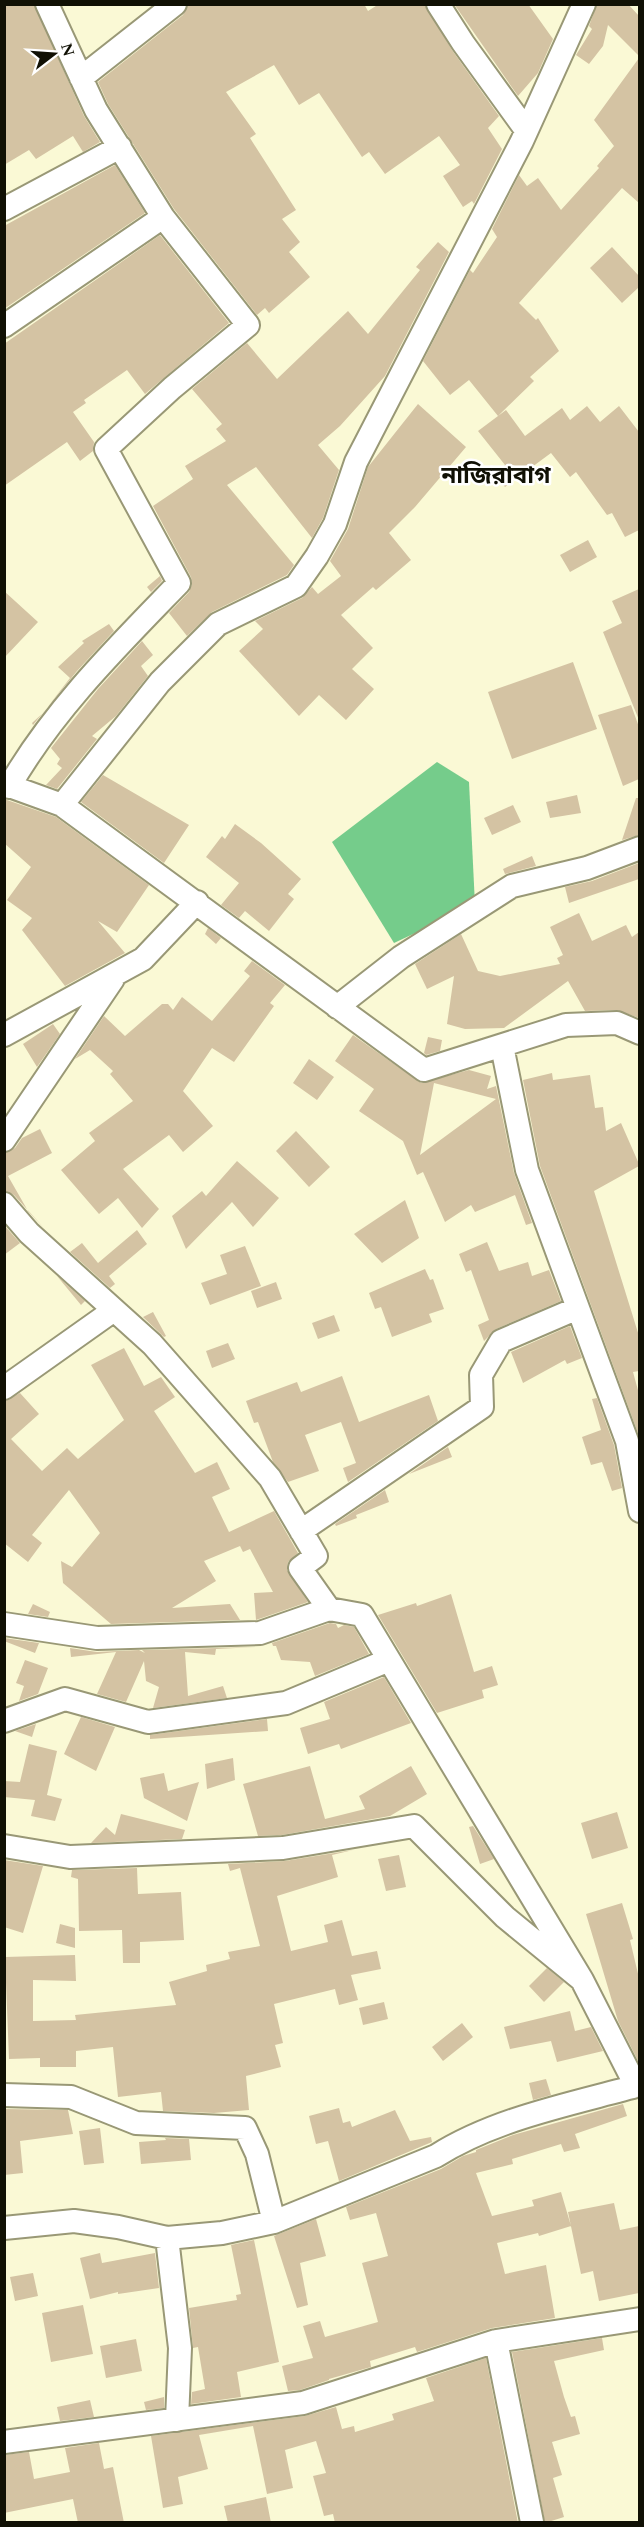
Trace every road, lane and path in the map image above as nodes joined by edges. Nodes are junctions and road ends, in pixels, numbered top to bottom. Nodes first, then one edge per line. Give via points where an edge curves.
1 (47, 4) edge
2 (175, 4) edge
3 (438, 4) edge
4 (584, 4) edge
5 (81, 78) junction
6 (526, 130) junction
7 (120, 147) junction
8 (4, 209) edge
9 (163, 217) junction
10 (4, 326) edge
11 (7, 786) edge
12 (62, 805) junction
13 (639, 848) edge
14 (197, 902) junction
15 (116, 975) junction
16 (337, 1007) junction
17 (639, 1011) edge
18 (617, 1023) junction
19 (639, 1033) edge
20 (4, 1035) edge
21 (502, 1046) junction
22 (4, 1140) edge
23 (4, 1204) edge
24 (578, 1308) junction
25 (114, 1310) junction
26 (4, 1388) edge
27 (639, 1511) edge
28 (301, 1531) junction
29 (329, 1609) junction
30 (4, 1624) edge
31 (389, 1660) junction
32 (4, 1721) edge
33 (4, 1846) edge
34 (582, 1980) junction
35 (638, 2086) edge
36 (4, 2095) edge
37 (274, 2222) junction
38 (4, 2228) edge
39 (167, 2238) junction
40 (639, 2319) edge
41 (496, 2341) junction
42 (177, 2420) junction
43 (4, 2442) edge
44 (532, 2523) edge

1 - 5 street
2 - 5 street
3 - 6 street
4 - 6 street
5 - 7 street
6 - 12 street via 356,462 335,524 318,556 296,586 218,624 160,682
7 - 8 street
7 - 9 street
9 - 10 street
9 - 11 street via 248,325 106,449 179,583 97,668
11 - 12 street
12 - 14 street
13 - 16 street via 587,868 512,886 401,957
14 - 15 street via 143,959
14 - 16 street
15 - 20 street
15 - 22 street
16 - 21 street via 424,1070
17 - 18 street
18 - 19 street
18 - 21 street via 566,1025
21 - 24 street via 527,1170
23 - 25 street via 29,1233
24 - 27 street via 627,1441
24 - 28 street via 501,1341 481,1375 482,1407
25 - 26 street
25 - 28 street via 152,1344 270,1478
28 - 29 street via 316,1556 300,1568
29 - 30 street via 260,1633 97,1638
29 - 31 street via 362,1615
31 - 32 street via 286,1703 148,1722 65,1699
31 - 34 street
33 - 34 street via 70,1857 283,1848 414,1826 505,1917
34 - 35 street
35 - 37 street via 460,2141 436,2156
36 - 37 street via 70,2097 136,2123 244,2128 256,2154
37 - 39 street via 222,2233
38 - 39 street via 74,2221
39 - 42 street via 180,2348
40 - 41 street
41 - 42 street via 303,2403
41 - 44 street
42 - 43 street

